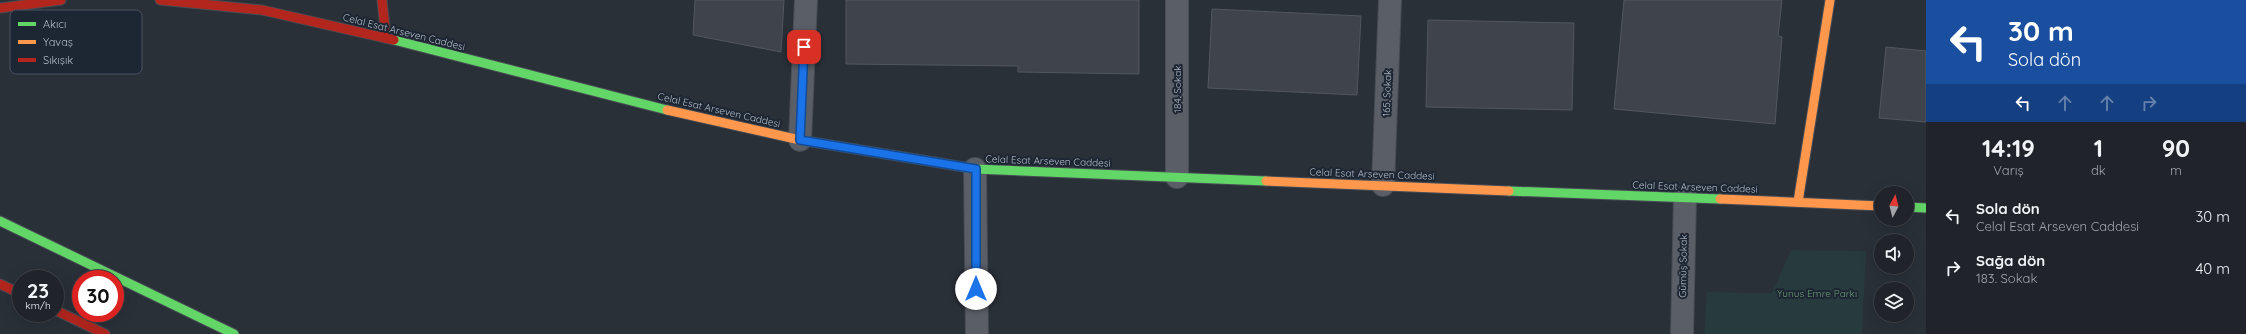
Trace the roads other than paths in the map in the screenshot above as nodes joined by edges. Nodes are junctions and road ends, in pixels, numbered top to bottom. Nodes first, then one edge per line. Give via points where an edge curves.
1 (61, 0) edge
2 (160, 0) edge
3 (382, 0) edge
4 (806, 0) edge
5 (1177, 0) edge
6 (1390, 0) edge
7 (1830, 0) edge
8 (0, 8) edge
9 (386, 38) junction
10 (800, 140) junction
11 (976, 169) junction
12 (1177, 177) junction
13 (1383, 185) junction
14 (1685, 198) junction
15 (1798, 202) junction
16 (1874, 206) edge
17 (1914, 207) edge
18 (1926, 208) edge
19 (0, 221) edge
20 (0, 284) edge
21 (12, 290) edge
22 (64, 314) edge
23 (105, 334) edge
24 (234, 334) edge
25 (977, 334) edge
26 (1682, 334) edge

1 - 8 main road
2 - 9 main road, Celal Esat Arseven Caddesi via 262,10
3 - 9 main road
4 - 10 street
5 - 12 street, 184. Sokak
6 - 13 street, 165. Sokak
7 - 15 main road
9 - 10 main road, Celal Esat Arseven Caddesi via 616,98
10 - 11 main road, Celal Esat Arseven Caddesi
11 - 12 main road, Celal Esat Arseven Caddesi
11 - 25 street
12 - 13 main road, Celal Esat Arseven Caddesi
13 - 14 main road, Celal Esat Arseven Caddesi
14 - 15 main road, Celal Esat Arseven Caddesi
14 - 26 street, Gümüş Sokak
15 - 16 main road, Celal Esat Arseven Caddesi
17 - 18 main road
19 - 24 main road
20 - 21 main road
22 - 23 main road

